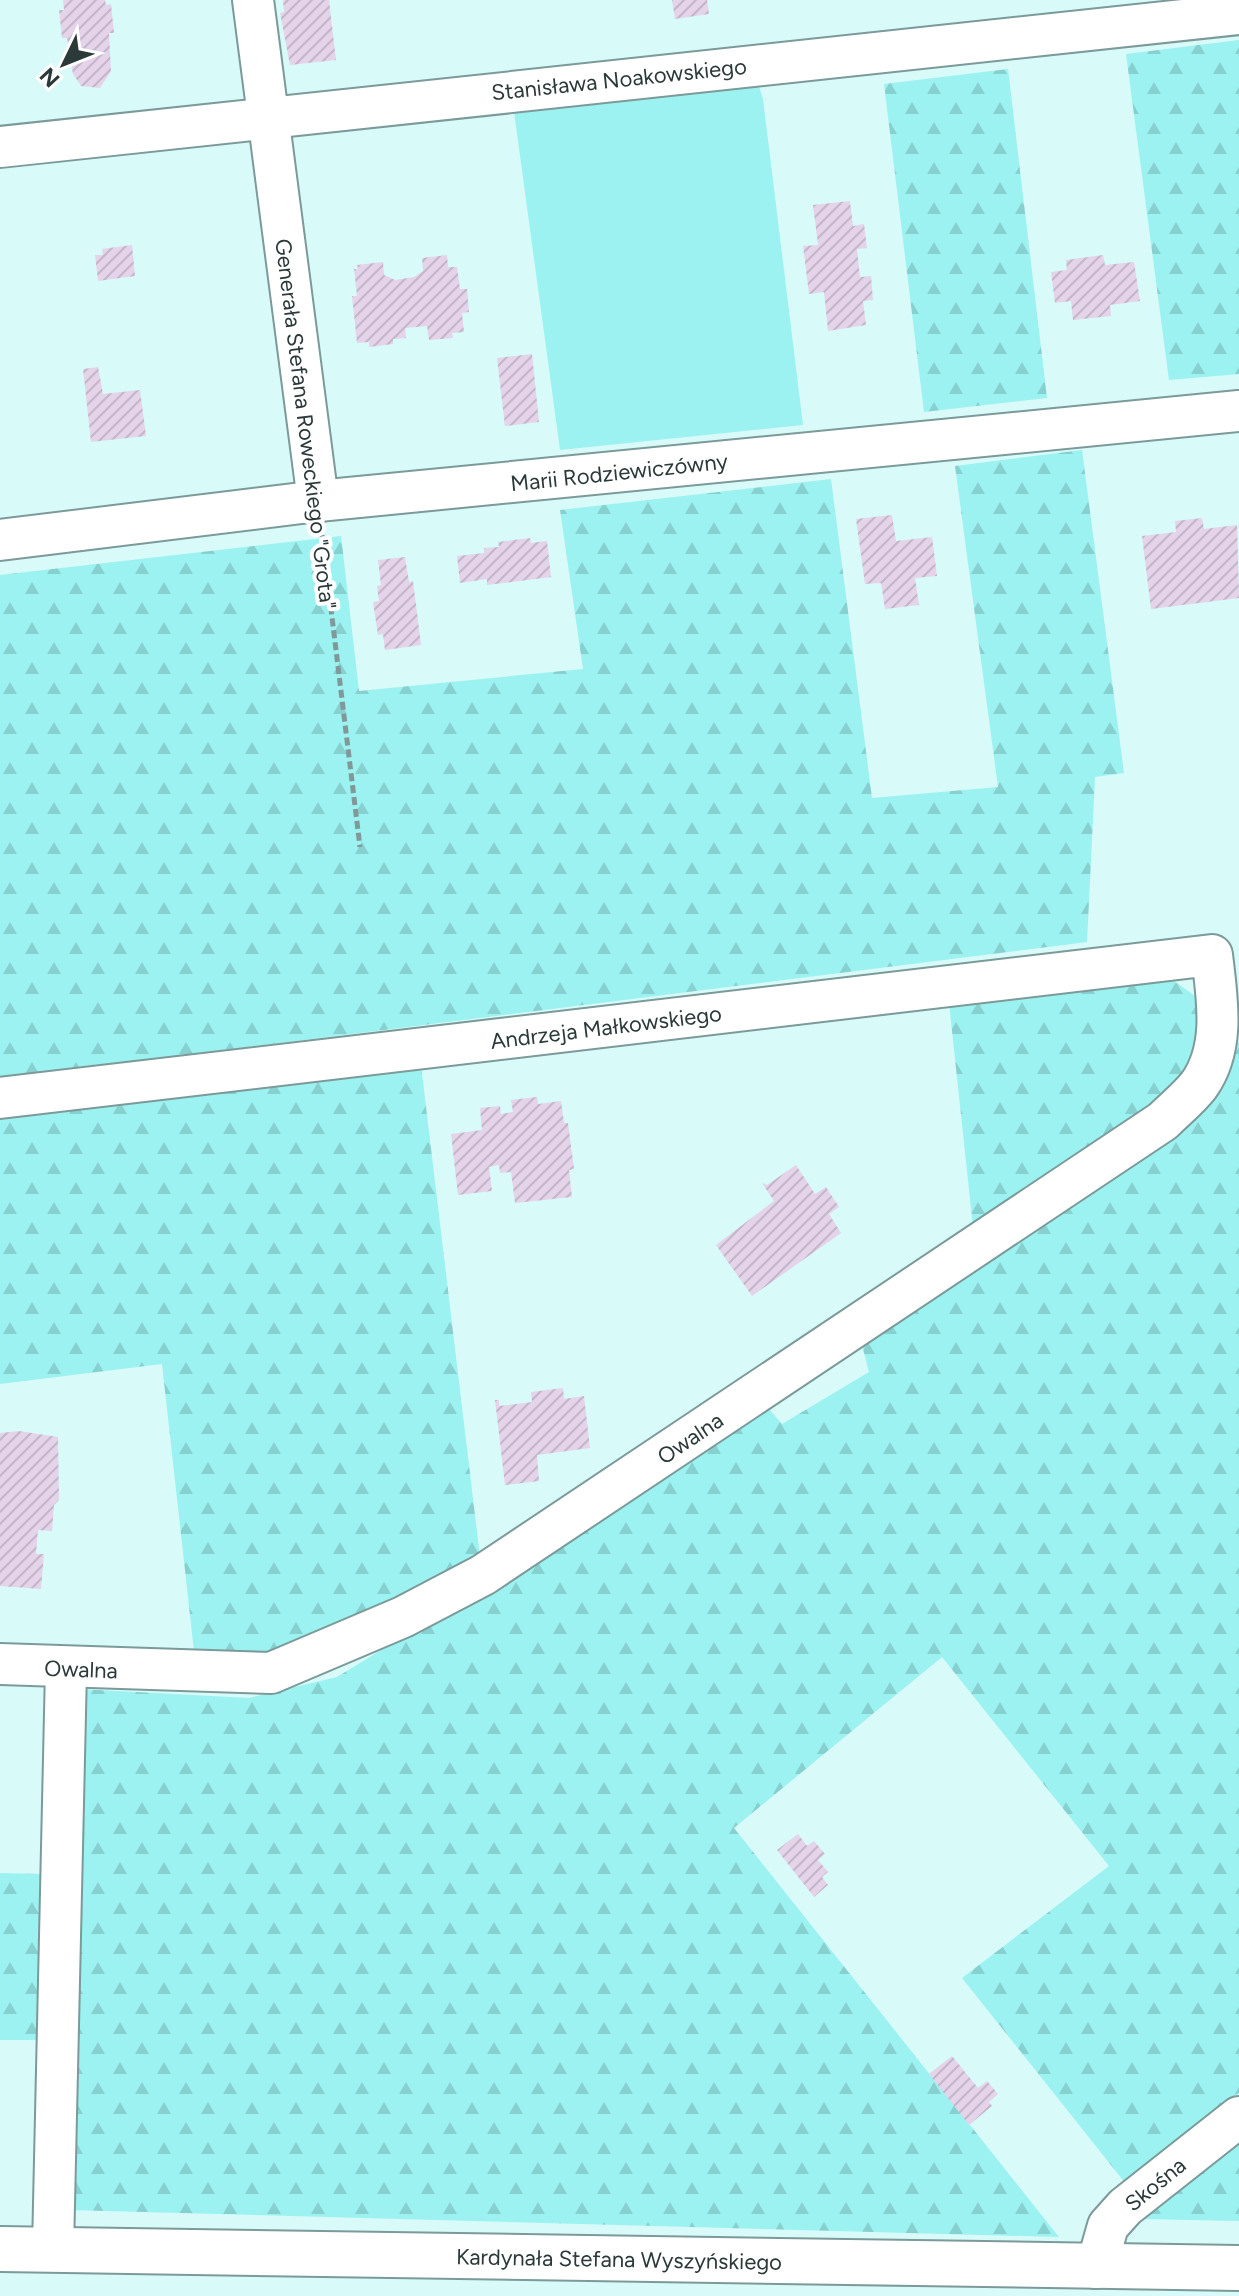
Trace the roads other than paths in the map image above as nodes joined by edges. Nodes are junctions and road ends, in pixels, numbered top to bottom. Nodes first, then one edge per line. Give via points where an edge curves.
1 (253, 0) edge
2 (1239, 14) edge
3 (266, 120) junction
4 (0, 147) edge
5 (1239, 411) edge
6 (318, 501) junction
7 (0, 540) edge
8 (1212, 955) joint
9 (0, 1098) edge
10 (0, 1664) edge
11 (66, 1669) junction
12 (1239, 2117) edge
13 (0, 2249) edge
14 (53, 2249) junction
15 (1096, 2268) junction
16 (1239, 2268) edge

1 - 3 street, Generała Stefana Roweckiego "Grota"
2 - 3 street, Stanisława Noakowskiego
3 - 4 street, Stanisława Noakowskiego
3 - 6 street, Generała Stefana Roweckiego "Grota"
5 - 6 street, Marii Rodziewiczówny
6 - 7 street, Marii Rodziewiczówny
8 - 9 street, Andrzeja Małkowskiego
8 - 11 street, Owalna via 1219,1007 1216,1044 1200,1084 1163,1121 483,1575 403,1617 271,1673
10 - 11 street, Owalna
11 - 14 street
12 - 15 street, Skośna via 1125,2207 1108,2226
13 - 14 main road, Kardynała Stefana Wyszyńskiego
14 - 15 main road, Kardynała Stefana Wyszyńskiego
15 - 16 main road, Kardynała Stefana Wyszyńskiego

